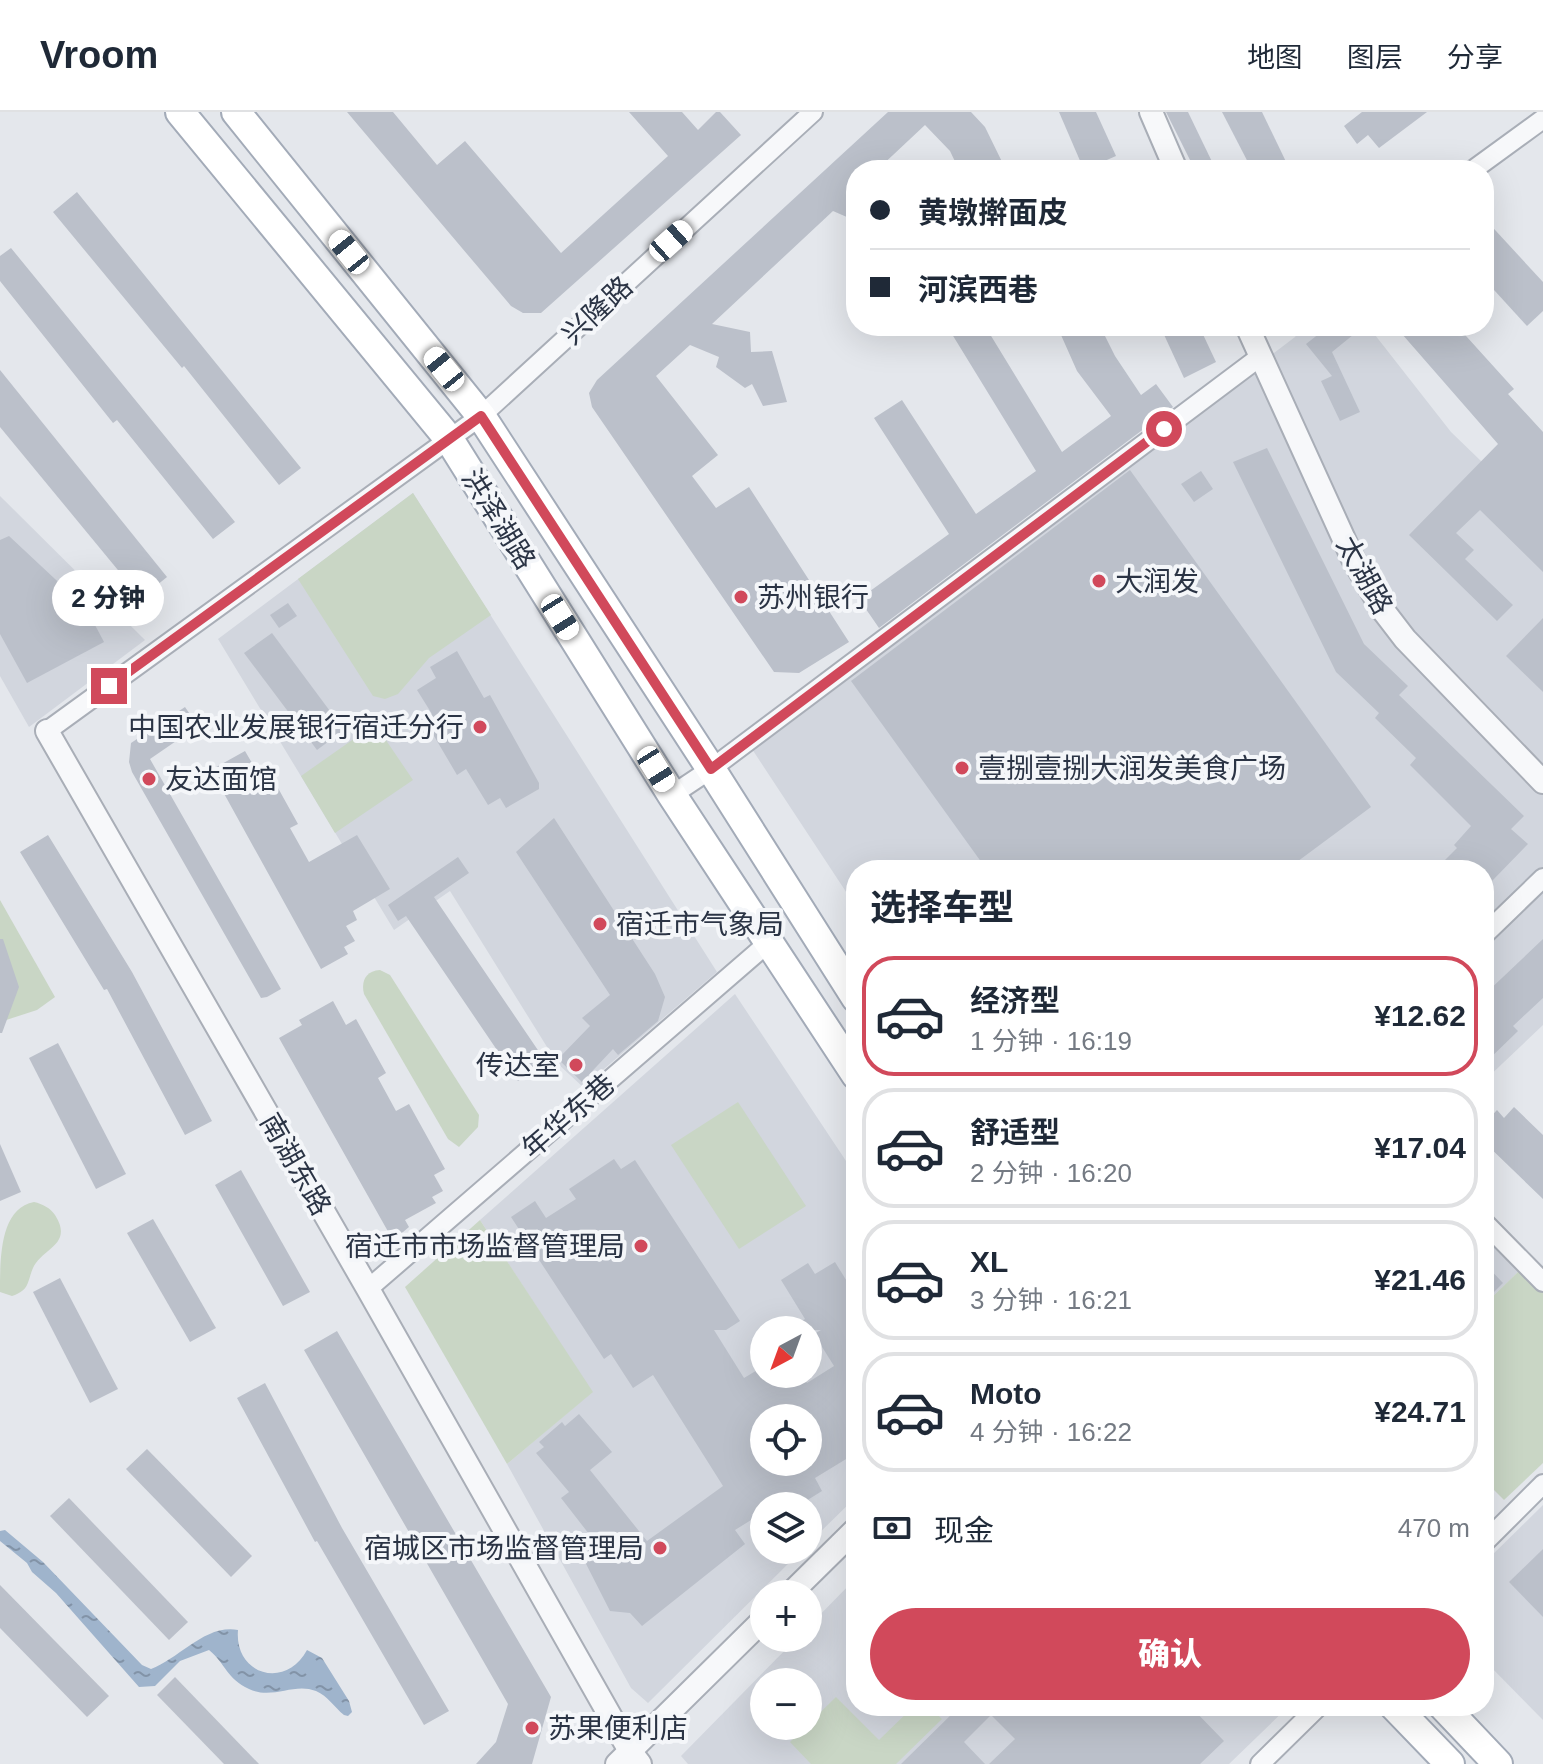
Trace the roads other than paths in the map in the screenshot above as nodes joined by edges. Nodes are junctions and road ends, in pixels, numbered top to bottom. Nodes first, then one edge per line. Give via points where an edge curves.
1 (180, 112) edge
2 (236, 112) edge
3 (813, 112) edge
4 (1151, 112) edge
5 (1543, 119) edge
6 (1172, 160) edge
7 (1487, 160) edge
8 (1255, 336) edge
9 (1261, 356) junction
10 (481, 416) junction
11 (449, 439) junction
12 (47, 731) joint
13 (711, 769) junction
14 (1543, 782) edge
15 (672, 795) junction
16 (1543, 878) edge
17 (1494, 925) edge
18 (768, 943) junction
19 (846, 982) edge
20 (846, 1060) edge
21 (1494, 1232) edge
22 (1543, 1282) edge
23 (368, 1289) junction
24 (1543, 1484) edge
25 (1494, 1533) edge
26 (846, 1539) edge
27 (804, 1580) edge
28 (750, 1634) edge
29 (1309, 1716) edge
30 (1404, 1716) edge
31 (1452, 1716) edge
32 (629, 1760) edge
33 (1260, 1764) edge
34 (1450, 1764) edge
35 (1498, 1764) edge

1 - 11 main road, 洪泽湖路
2 - 10 main road, 洪泽湖路
3 - 10 street, 兴隆路
4 - 6 street
5 - 7 street
8 - 9 street, 太湖路
9 - 13 street
9 - 14 street, 太湖路 via 1353,559 1382,609
10 - 11 street, 兴隆路
10 - 13 main road, 洪泽湖路
11 - 12 street, 兴隆路
11 - 15 main road, 洪泽湖路
12 - 23 street, 南湖东路
13 - 15 street
13 - 19 main road, 洪泽湖路
15 - 18 main road, 洪泽湖路
16 - 17 street
18 - 20 main road, 洪泽湖路
18 - 23 street, 年华东巷
21 - 22 street
23 - 32 street, 南湖东路
24 - 25 street
26 - 27 street
28 - 32 street
29 - 33 street
30 - 34 main road
31 - 35 main road

